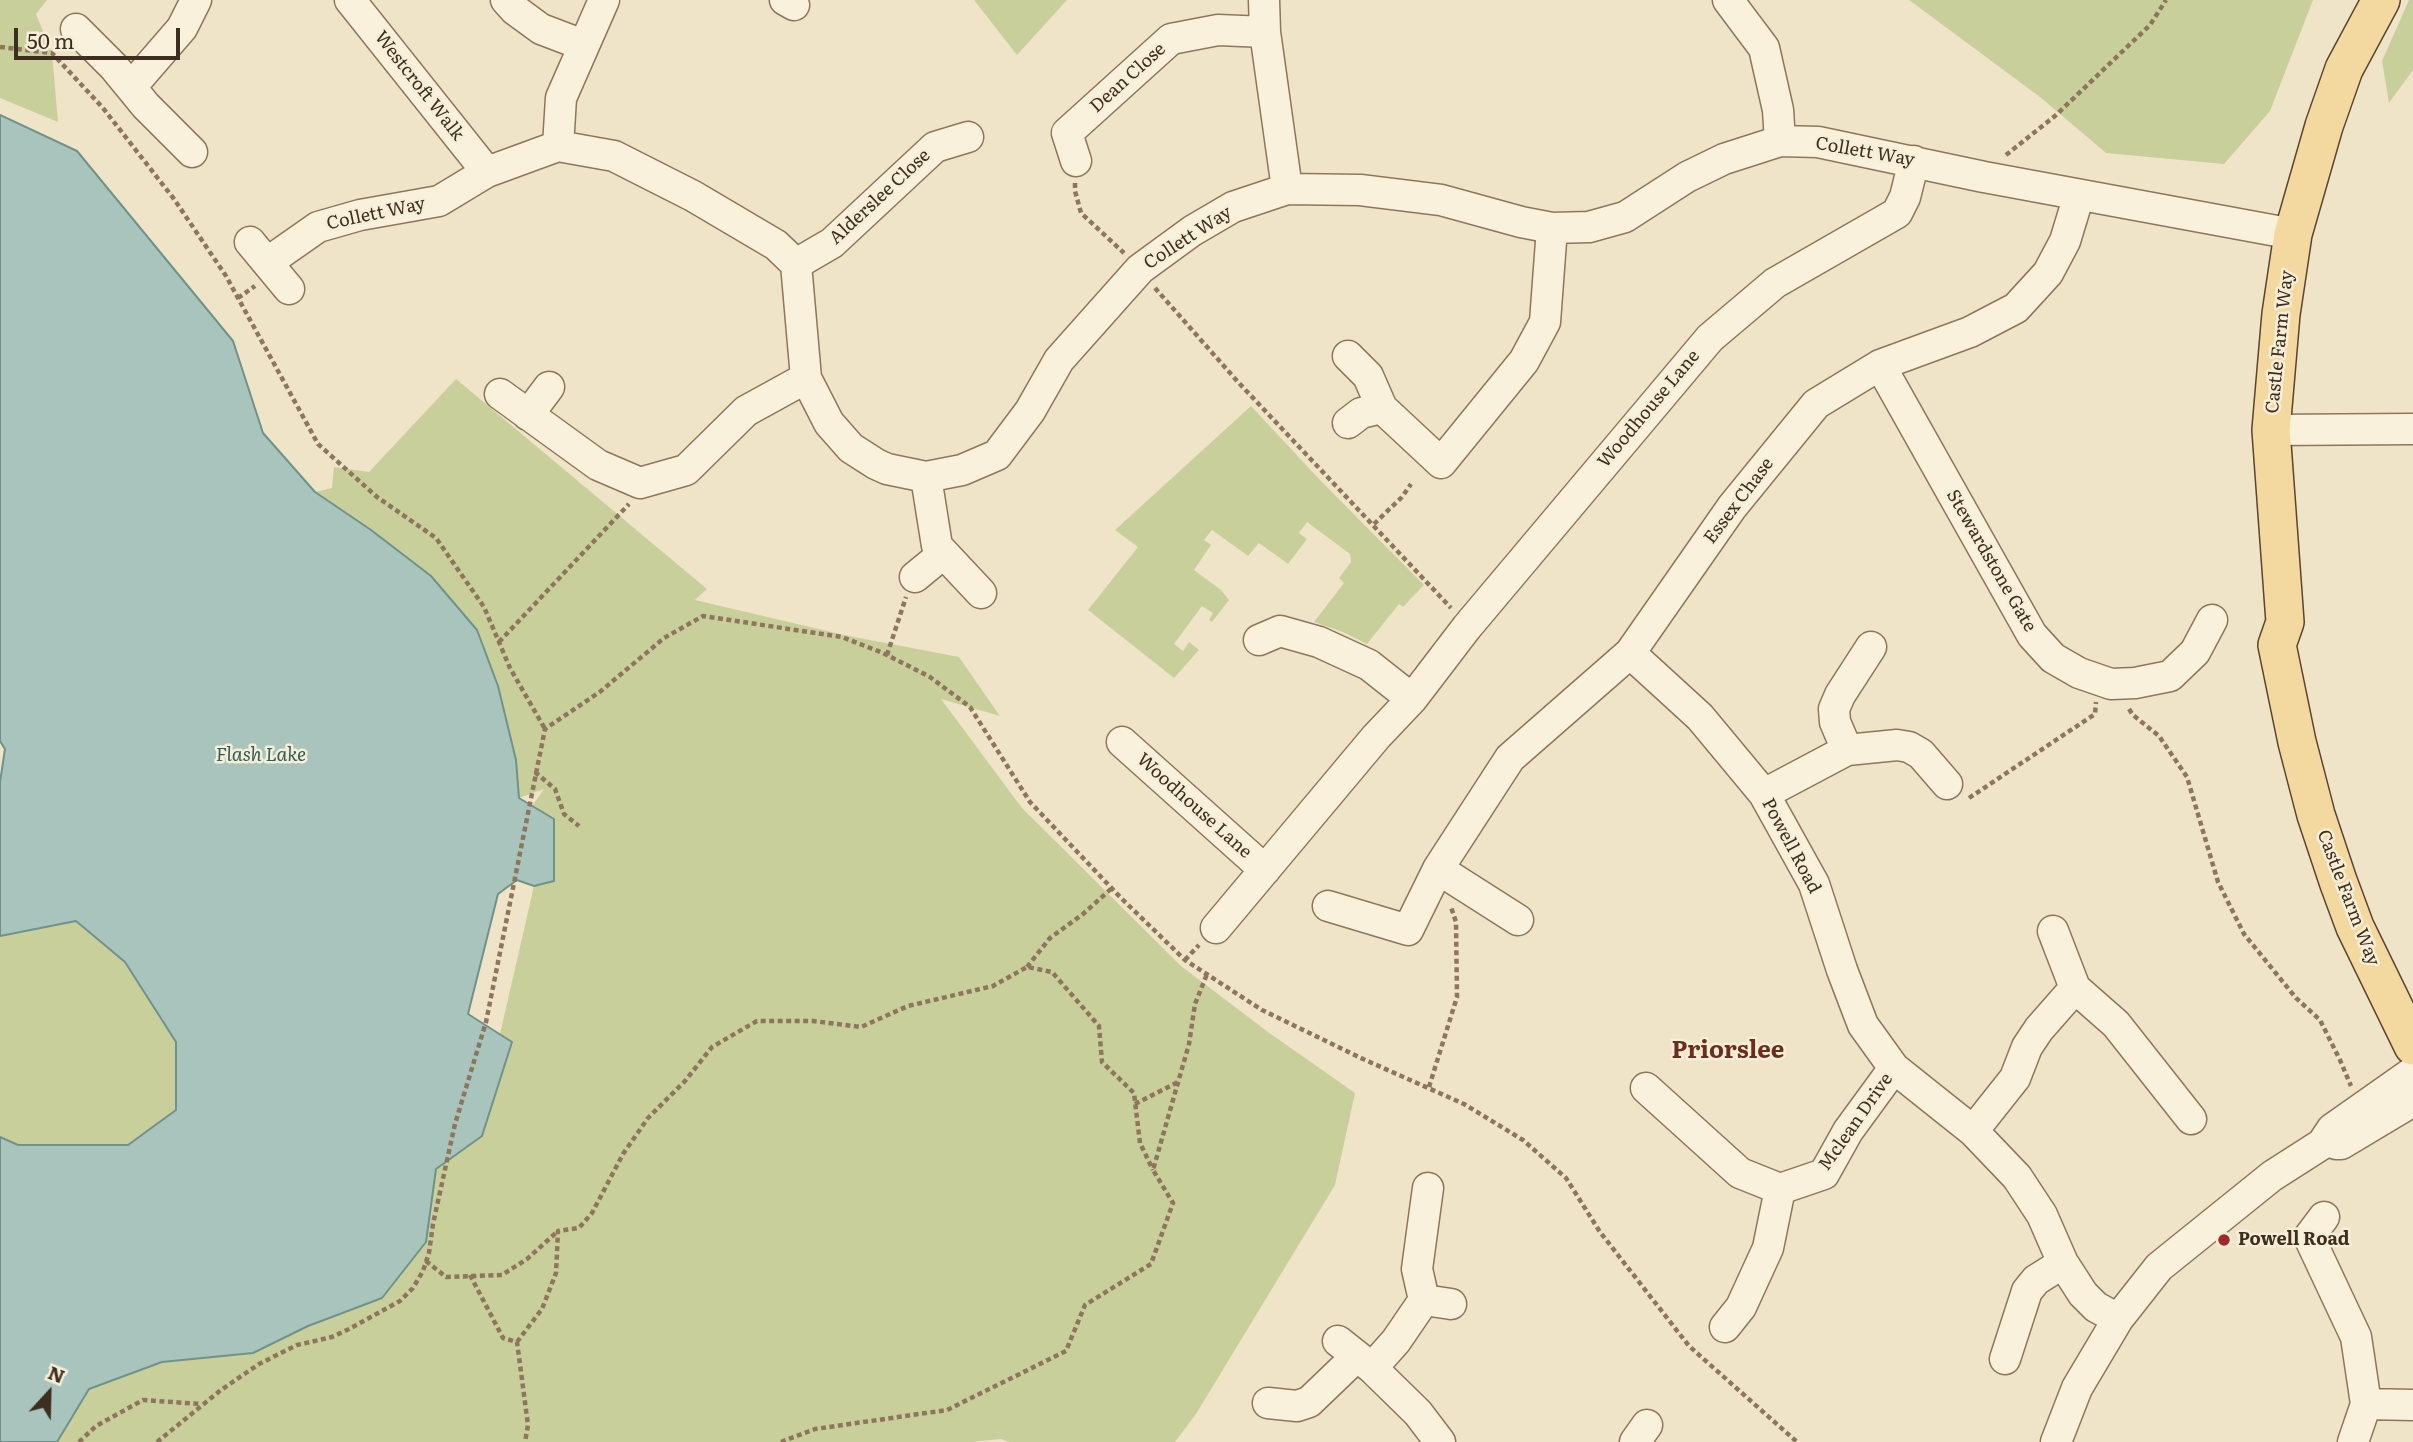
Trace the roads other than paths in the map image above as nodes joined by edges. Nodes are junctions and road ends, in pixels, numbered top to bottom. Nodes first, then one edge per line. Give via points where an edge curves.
1 (195, 0) edge
2 (350, 0) edge
3 (506, 0) edge
4 (604, 0) edge
5 (1264, 0) edge
6 (1728, 0) edge
7 (2351, 0) edge
8 (2381, 0) edge
9 (76, 29) dead end
10 (1265, 32) junction
11 (583, 45) junction
12 (2344, 69) junction
13 (130, 87) junction
14 (968, 137) dead end
15 (1780, 141) junction
16 (558, 146) junction
17 (192, 152) dead end
18 (1076, 161) road end
19 (1914, 161) junction
20 (487, 172) junction
21 (1287, 189) junction
22 (2079, 195) junction
23 (1552, 228) junction
24 (2292, 234) junction
25 (796, 264) junction
26 (289, 289) dead end
27 (1348, 356) dead end
28 (1880, 365) junction
29 (806, 379) junction
30 (549, 387) dead end
31 (500, 394) dead end
32 (528, 415) junction
33 (1391, 416) junction
34 (1348, 423) dead end
35 (2413, 429) edge
36 (2271, 430) junction
37 (926, 478) junction
38 (943, 554) junction
39 (915, 577) road end
40 (981, 593) dead end
41 (2212, 620) dead end
42 (2285, 622) junction
43 (1271, 627) dead end
44 (1871, 647) dead end
45 (1630, 653) junction
46 (1412, 699) junction
47 (1122, 743) dead end
48 (1847, 750) junction
49 (1764, 794) junction
50 (1954, 794) road end
51 (1438, 869) junction
52 (1265, 870) junction
53 (1328, 906) dead end
54 (1518, 920) dead end
55 (1216, 928) dead end
56 (2053, 931) dead end
57 (2075, 988) junction
58 (2413, 990) edge
59 (2413, 1046) edge
60 (1894, 1068) junction
61 (2413, 1072) edge
62 (1646, 1088) dead end
63 (2413, 1101) edge
64 (2191, 1119) dead end
65 (1973, 1131) junction
66 (2322, 1144) junction
67 (1428, 1188) dead end
68 (1780, 1189) junction
69 (2308, 1229) dead end
70 (2063, 1263) junction
71 (2118, 1319) junction
72 (1725, 1327) dead end
73 (1356, 1355) junction
74 (2005, 1359) dead end
75 (1268, 1403) dead end
76 (2366, 1404) junction
77 (2413, 1405) edge
78 (1440, 1442) edge
79 (2056, 1442) edge
80 (2353, 1442) edge

1 - 13 street via 182,28
2 - 20 street, Westcroft Walk
3 - 11 street via 541,29
4 - 11 street
5 - 10 street
6 - 15 street via 1764,48
7 - 12 main road
8 - 12 main road
9 - 13 street
10 - 18 street, Dean Close via 1218,30 1171,39 1067,133
10 - 21 street
11 - 16 street via 561,98
12 - 24 main road, Castle Farm Way
13 - 17 street
14 - 25 street, Alderslee Close via 935,147 832,243
15 - 19 street, Collett Way via 1818,142
15 - 23 street, Collett Way via 1687,177 1625,217 1589,227
16 - 20 street, Collett Way
16 - 25 street via 614,156 776,245
19 - 22 street, Collett Way
19 - 46 street, Woodhouse Lane via 1896,214 1775,283 1710,338
20 - 26 street, Collett Way via 439,201 360,215 259,252
21 - 23 street, Collett Way via 1360,190 1441,200
21 - 37 street, Collett Way via 1233,207 1140,269 1059,359 1030,411 997,455
22 - 24 street, Collett Way
22 - 28 street, Essex Chase via 2065,241 2048,273 2016,308 1970,332
23 - 33 street via 1545,322 1524,361 1425,476
24 - 36 main road, Castle Farm Way
25 - 29 street, Collett Way
27 - 33 street via 1367,376
28 - 41 street, Stewardstone Gate via 2032,635 2053,659 2106,682 2135,683 2170,676 2195,652
28 - 45 street, Essex Chase via 1816,404 1732,507
29 - 32 street via 746,411 686,470 640,483 598,465
29 - 37 street, Collett Way via 829,423 852,449 887,469
30 - 32 street
31 - 32 street
33 - 34 street via 1361,413
35 - 36 street
36 - 42 main road, Castle Farm Way
37 - 38 street via 937,546
38 - 39 street
38 - 40 street
42 - 58 main road, Castle Farm Way via 2299,642 2318,737 2353,854 2382,931
42 - 59 main road, Castle Farm Way via 2277,645 2283,685 2316,815 2355,927
43 - 46 street via 1369,665
44 - 48 street via 1834,709
45 - 49 street, Powell Road via 1700,717
45 - 51 street, Essex Chase via 1510,758
46 - 52 street, Woodhouse Lane
47 - 52 street, Woodhouse Lane
48 - 49 street
48 - 50 street via 1909,747 1921,754
49 - 60 street, Powell Road via 1814,884 1863,1026
51 - 53 street, Essex Chase via 1408,930
51 - 54 street
52 - 55 street, Woodhouse Lane
56 - 57 street
57 - 64 street via 2116,1024
57 - 65 street via 2039,1028 2015,1078
60 - 65 street, Powell Road
60 - 68 street, Mclean Drive via 1848,1131 1824,1174
61 - 66 street via 2332,1129
62 - 68 street via 1740,1173
63 - 66 street via 2341,1144
65 - 70 street, Powell Road via 2017,1177 2042,1215
66 - 71 street via 2273,1176 2159,1267
67 - 73 street via 1417,1269 1438,1302 1396,1341
68 - 72 street via 1768,1248 1741,1307
69 - 76 street via 2356,1337
70 - 71 street, Powell Road via 2083,1294
70 - 74 street via 2027,1291
71 - 79 street via 2077,1388
73 - 75 street via 1309,1402 1297,1406
73 - 78 street via 1418,1413
76 - 77 street
76 - 80 street

